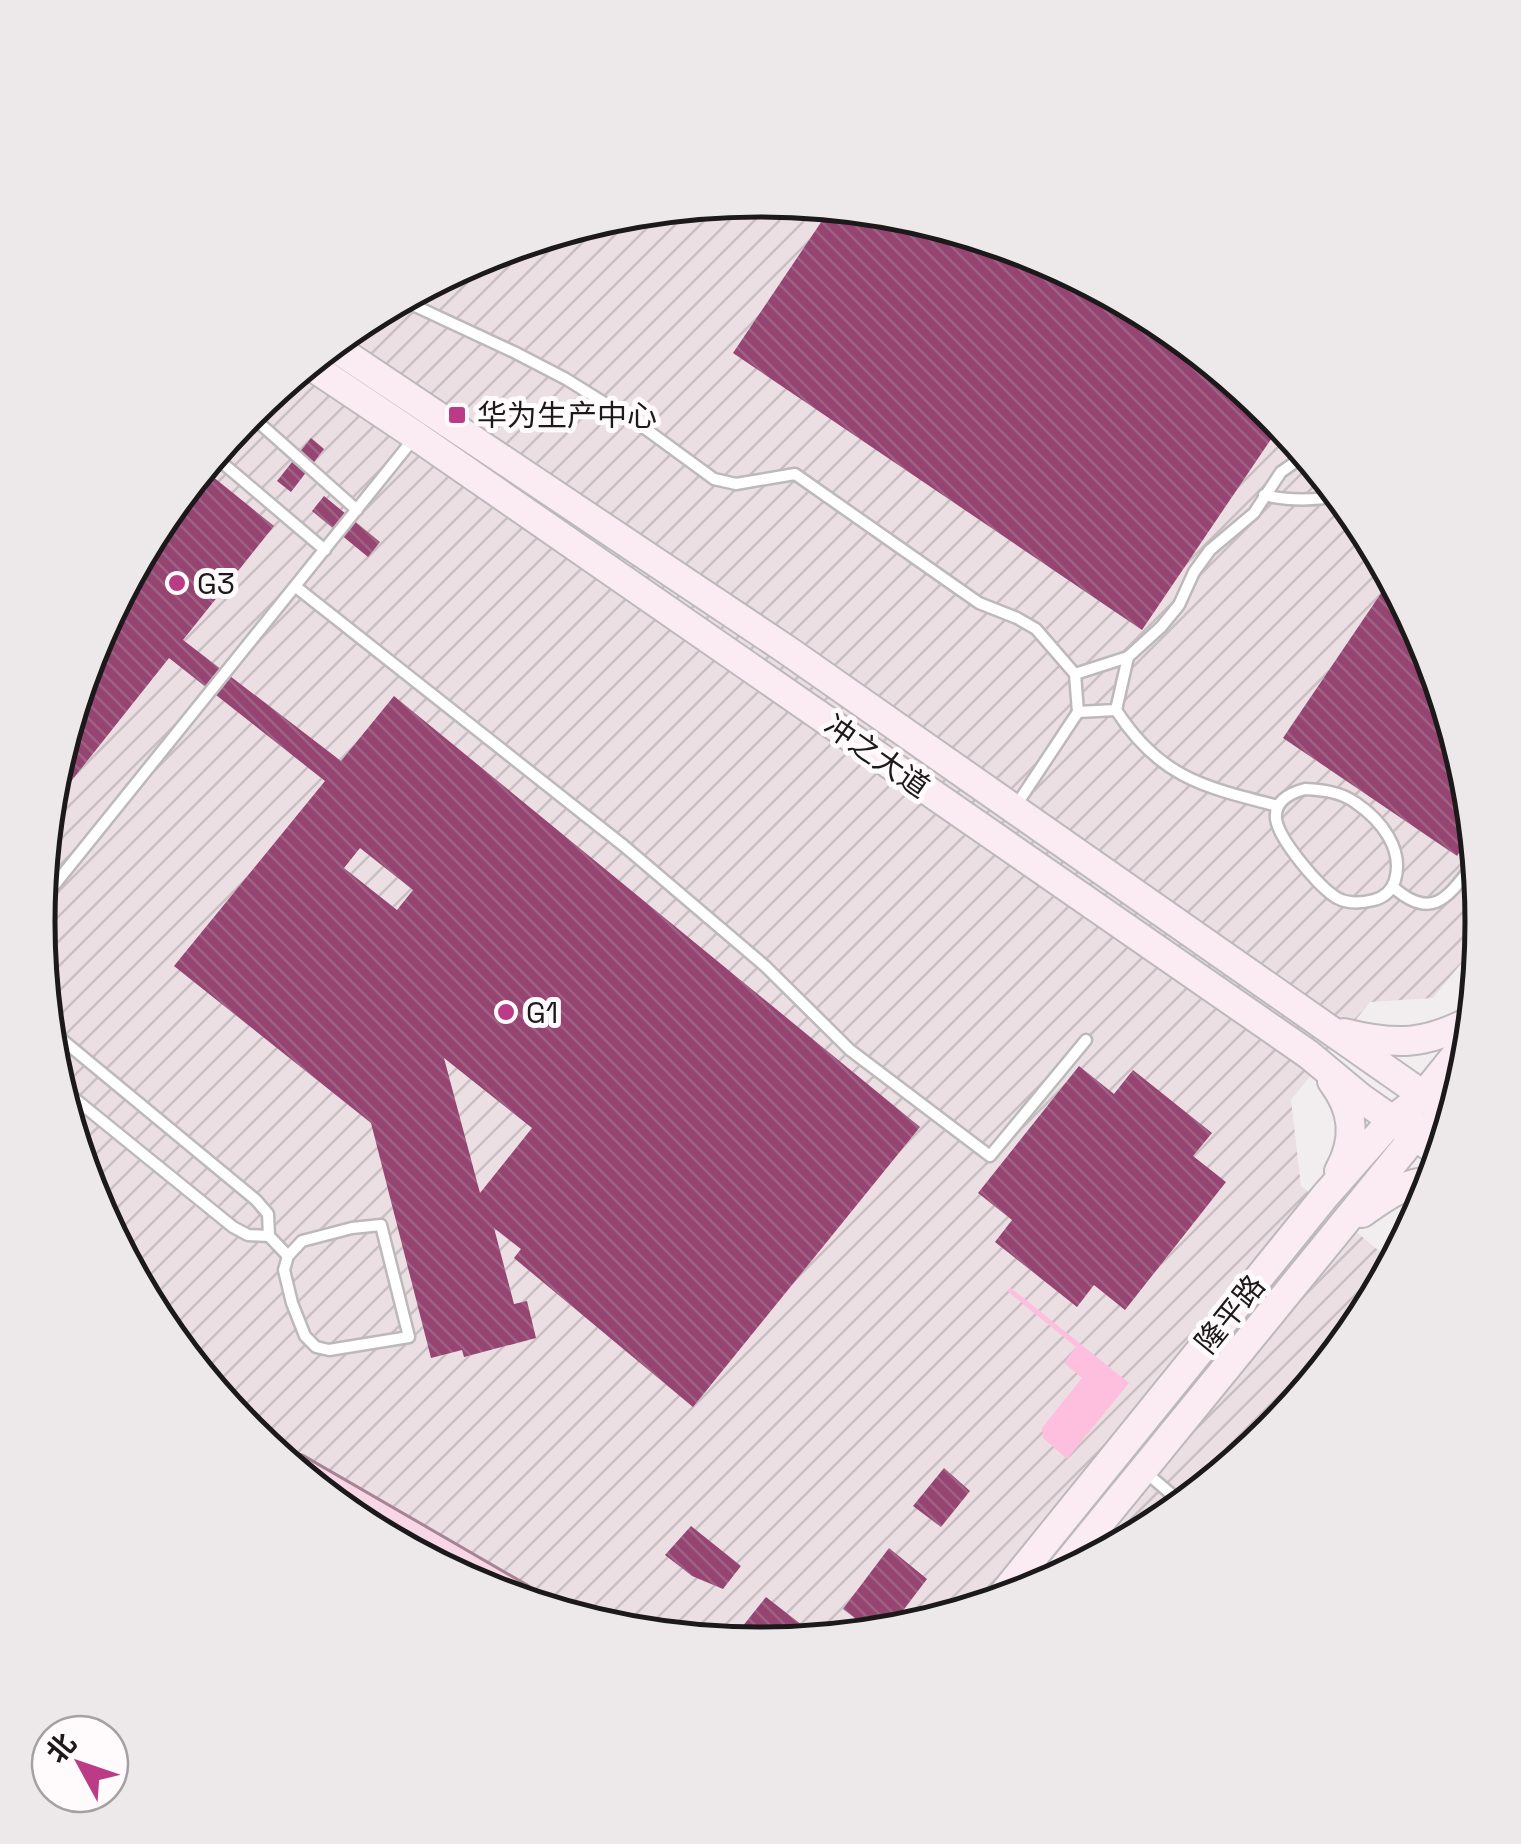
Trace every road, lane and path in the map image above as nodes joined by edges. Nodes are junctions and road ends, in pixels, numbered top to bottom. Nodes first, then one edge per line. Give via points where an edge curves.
1 (416, 307) edge
2 (344, 353) edge
3 (320, 371) edge
4 (261, 424) edge
5 (416, 436) junction
6 (1295, 462) edge
7 (224, 464) edge
8 (1264, 496) junction
9 (1324, 498) edge
10 (357, 510) junction
11 (325, 550) junction
12 (296, 587) junction
13 (1128, 657) junction
14 (1075, 674) junction
15 (1116, 710) junction
16 (1078, 712) junction
17 (1278, 806) junction
18 (1014, 808) junction
19 (1464, 876) edge
20 (57, 882) edge
21 (1393, 887) junction
22 (1458, 1027) edge
23 (1328, 1028) junction
24 (1086, 1040) dead end
25 (66, 1043) edge
26 (1308, 1054) junction
27 (1452, 1060) edge
28 (1423, 1096) junction
29 (78, 1102) edge
30 (1442, 1104) edge
31 (1439, 1114) edge
32 (1403, 1128) junction
33 (1430, 1146) edge
34 (1416, 1182) edge
35 (1325, 1196) junction
36 (1333, 1235) junction
37 (269, 1236) junction
38 (288, 1256) junction
39 (1143, 1470) junction
40 (1172, 1495) edge
41 (1073, 1555) edge
42 (1014, 1580) edge

1 - 14 lane via 566,379 714,478 736,484 795,474 978,603 1032,626
2 - 18 main road, 冲之大道
3 - 5 main road, 冲之大道
4 - 10 lane
5 - 10 lane
5 - 26 main road, 冲之大道
6 - 8 lane
7 - 11 lane
8 - 9 lane
8 - 13 lane via 1254,514 1210,550 1179,605
10 - 11 lane
11 - 12 lane
12 - 20 lane
12 - 24 lane via 624,846 765,966 850,1050 990,1156
13 - 14 lane
13 - 15 lane
14 - 16 lane
15 - 16 lane
15 - 17 lane via 1152,756 1180,775
16 - 18 lane
17 - 21 lane via 1281,832 1299,860 1340,900 1371,901
17 - 21 lane via 1288,793 1304,789 1353,800 1392,842 1399,866
18 - 23 main road, 冲之大道
19 - 21 lane via 1435,904 1406,899
22 - 23 main road via 1404,1042
23 - 28 main road, 冲之大道
25 - 37 lane via 256,1200 268,1214
26 - 32 main road, 冲之大道
26 - 35 main road via 1336,1086 1351,1126 1350,1151
27 - 28 main road, 隆平路
28 - 30 main road, 冲之大道
28 - 32 main road, 隆平路
29 - 37 lane via 234,1228
31 - 32 main road, 隆平路
32 - 33 main road, 冲之大道
32 - 35 main road, 隆平路
32 - 36 main road, 隆平路
34 - 36 main road
35 - 42 main road, 隆平路
36 - 39 main road, 隆平路
37 - 38 lane
38 - 38 lane via 302,1241 381,1225 409,1337 316,1347 292,1304 284,1270
39 - 40 lane
39 - 41 main road, 隆平路

